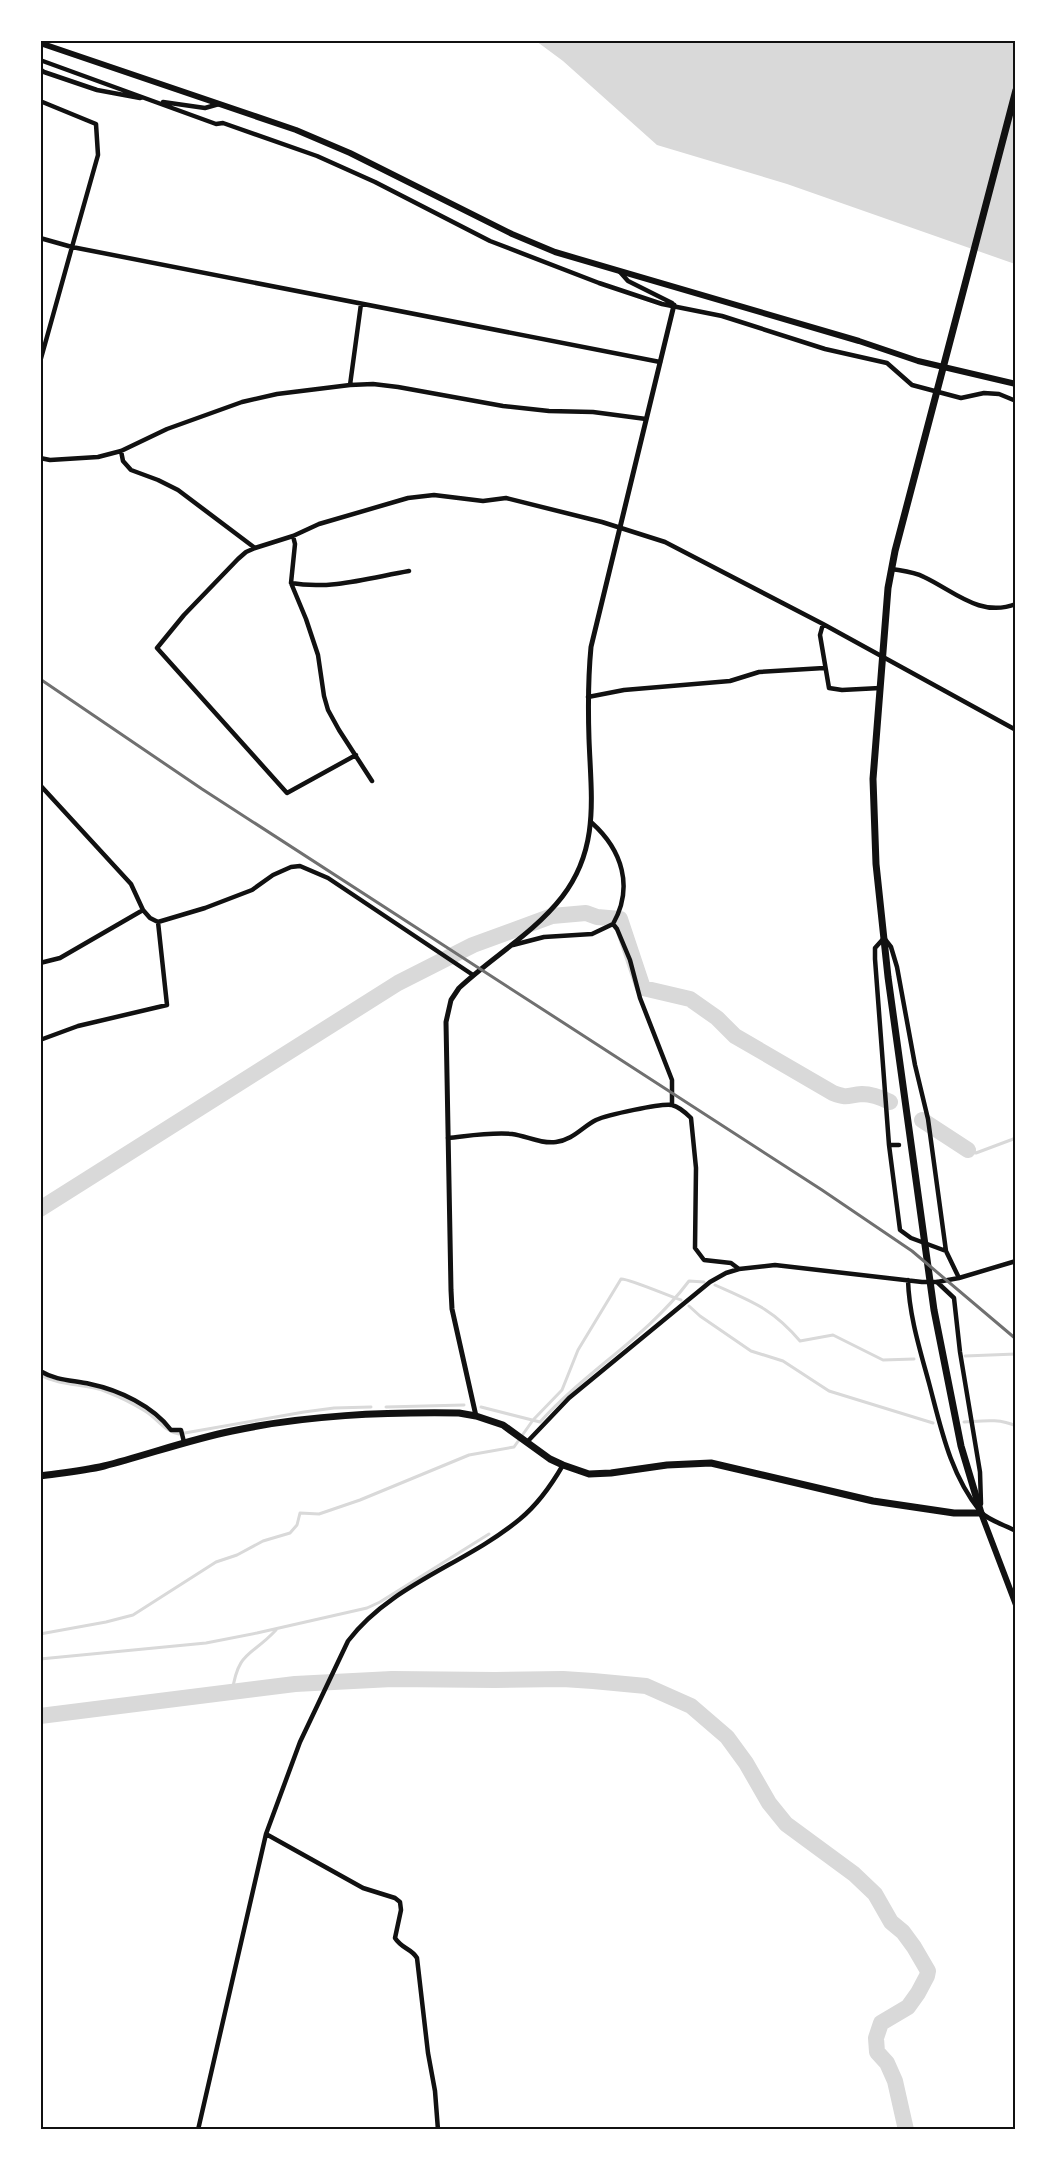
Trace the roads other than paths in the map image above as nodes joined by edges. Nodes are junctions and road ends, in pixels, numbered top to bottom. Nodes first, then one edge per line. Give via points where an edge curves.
1 (40, 43) edge
2 (40, 60) edge
3 (40, 69) edge
4 (1016, 90) edge
5 (154, 100) junction
6 (40, 101) edge
7 (219, 104) junction
8 (40, 238) edge
9 (72, 247) junction
10 (620, 273) junction
11 (361, 304) junction
12 (674, 305) junction
13 (40, 362) edge
14 (660, 362) junction
15 (944, 364) junction
16 (1016, 384) edge
17 (350, 385) junction
18 (1016, 396) edge
19 (1006, 397) junction
20 (1016, 401) edge
21 (646, 419) junction
22 (121, 451) junction
23 (40, 458) edge
24 (620, 529) junction
25 (293, 536) junction
26 (255, 548) junction
27 (892, 569) junction
28 (409, 571) dead end
29 (291, 583) junction
30 (1016, 604) edge
31 (823, 624) junction
32 (883, 657) junction
33 (824, 668) junction
34 (880, 688) junction
35 (588, 696) junction
36 (1016, 730) edge
37 (356, 755) junction
38 (372, 781) dead end
39 (40, 785) edge
40 (592, 823) junction
41 (143, 910) junction
42 (158, 922) junction
43 (613, 924) junction
44 (884, 938) junction
45 (509, 947) junction
46 (40, 963) edge
47 (473, 975) junction
48 (40, 1040) edge
49 (672, 1105) junction
50 (448, 1138) junction
51 (930, 1142) junction
52 (922, 1143) dead end
53 (889, 1145) junction
54 (899, 1145) dead end
55 (946, 1251) junction
56 (1016, 1261) edge
57 (739, 1269) junction
58 (959, 1278) junction
59 (908, 1280) junction
60 (937, 1282) junction
61 (40, 1371) edge
62 (476, 1416) junction
63 (183, 1437) junction
64 (528, 1441) junction
65 (563, 1465) junction
66 (40, 1476) edge
67 (981, 1513) junction
68 (1016, 1531) edge
69 (1016, 1605) edge
70 (266, 1834) junction
71 (198, 2130) edge
72 (438, 2130) edge

1 - 7 main road
2 - 5 street
3 - 5 street via 97,90
4 - 15 main road
5 - 7 street via 205,108
5 - 12 street via 317,156 490,241 562,270
6 - 9 street via 96,124 98,155
7 - 10 main road via 350,153 544,248
8 - 9 street
9 - 11 street
9 - 13 street
10 - 12 street
10 - 15 main road
11 - 14 street
11 - 17 street
12 - 14 street
12 - 19 street via 887,363 912,385 962,398 984,393
14 - 21 street
15 - 16 main road
15 - 27 main road
17 - 21 street via 390,386 549,411
17 - 22 street via 242,402 167,429
18 - 19 street
19 - 20 street
21 - 24 street
22 - 23 street via 98,457
22 - 26 street via 131,471 178,490
24 - 25 street via 506,498 483,501 434,495 366,510
24 - 31 street via 665,542
24 - 35 street via 591,647
25 - 26 street
25 - 29 street via 296,544
26 - 37 street via 238,559 157,648 287,794
27 - 30 street via 923,576 976,605 992,609
27 - 32 main road
28 - 29 street via 312,587
29 - 37 street via 318,655 328,710
31 - 32 street
31 - 33 street via 820,634
32 - 34 main road
32 - 36 street
33 - 34 street via 829,688
33 - 35 street via 759,672 730,681
34 - 44 main road via 873,778
35 - 40 street
37 - 38 street
39 - 41 street via 131,884
40 - 43 street via 612,847 623,879 624,897
40 - 45 street via 576,875 561,898
41 - 42 street
41 - 46 street via 60,958
42 - 47 street via 252,890 273,875 300,866 328,878
42 - 48 street via 167,1005 78,1026
43 - 45 street via 592,934 544,937
43 - 49 street via 630,960 640,998 672,1080
44 - 51 street via 897,967
44 - 53 street via 875,948 875,959
44 - 67 main road via 934,1310 961,1446
45 - 47 street
47 - 50 street via 451,1000 446,1022
49 - 50 street via 605,1116 557,1142 512,1134
49 - 57 street via 691,1118 696,1168 695,1248 704,1260 732,1263
50 - 62 street via 452,1309
51 - 52 street
51 - 55 street
53 - 54 street
53 - 55 street via 900,1230
55 - 58 street
56 - 58 street
57 - 59 street via 796,1266
57 - 64 street via 710,1282 569,1398
58 - 60 street
59 - 60 street
59 - 67 street via 909,1299 941,1428 959,1480
60 - 67 street via 954,1298 980,1472
61 - 63 street via 59,1380 111,1390 153,1411 171,1430 181,1430
62 - 63 main road via 342,1414
62 - 64 main road via 503,1425
63 - 66 main road via 102,1467
64 - 65 main road
65 - 67 main road via 589,1474 711,1463 873,1501
65 - 70 street via 521,1518 376,1611 358,1628 335,1666 300,1742
67 - 68 street
67 - 69 main road
70 - 71 street
70 - 72 street via 363,1888 400,1902 395,1938 417,1958

